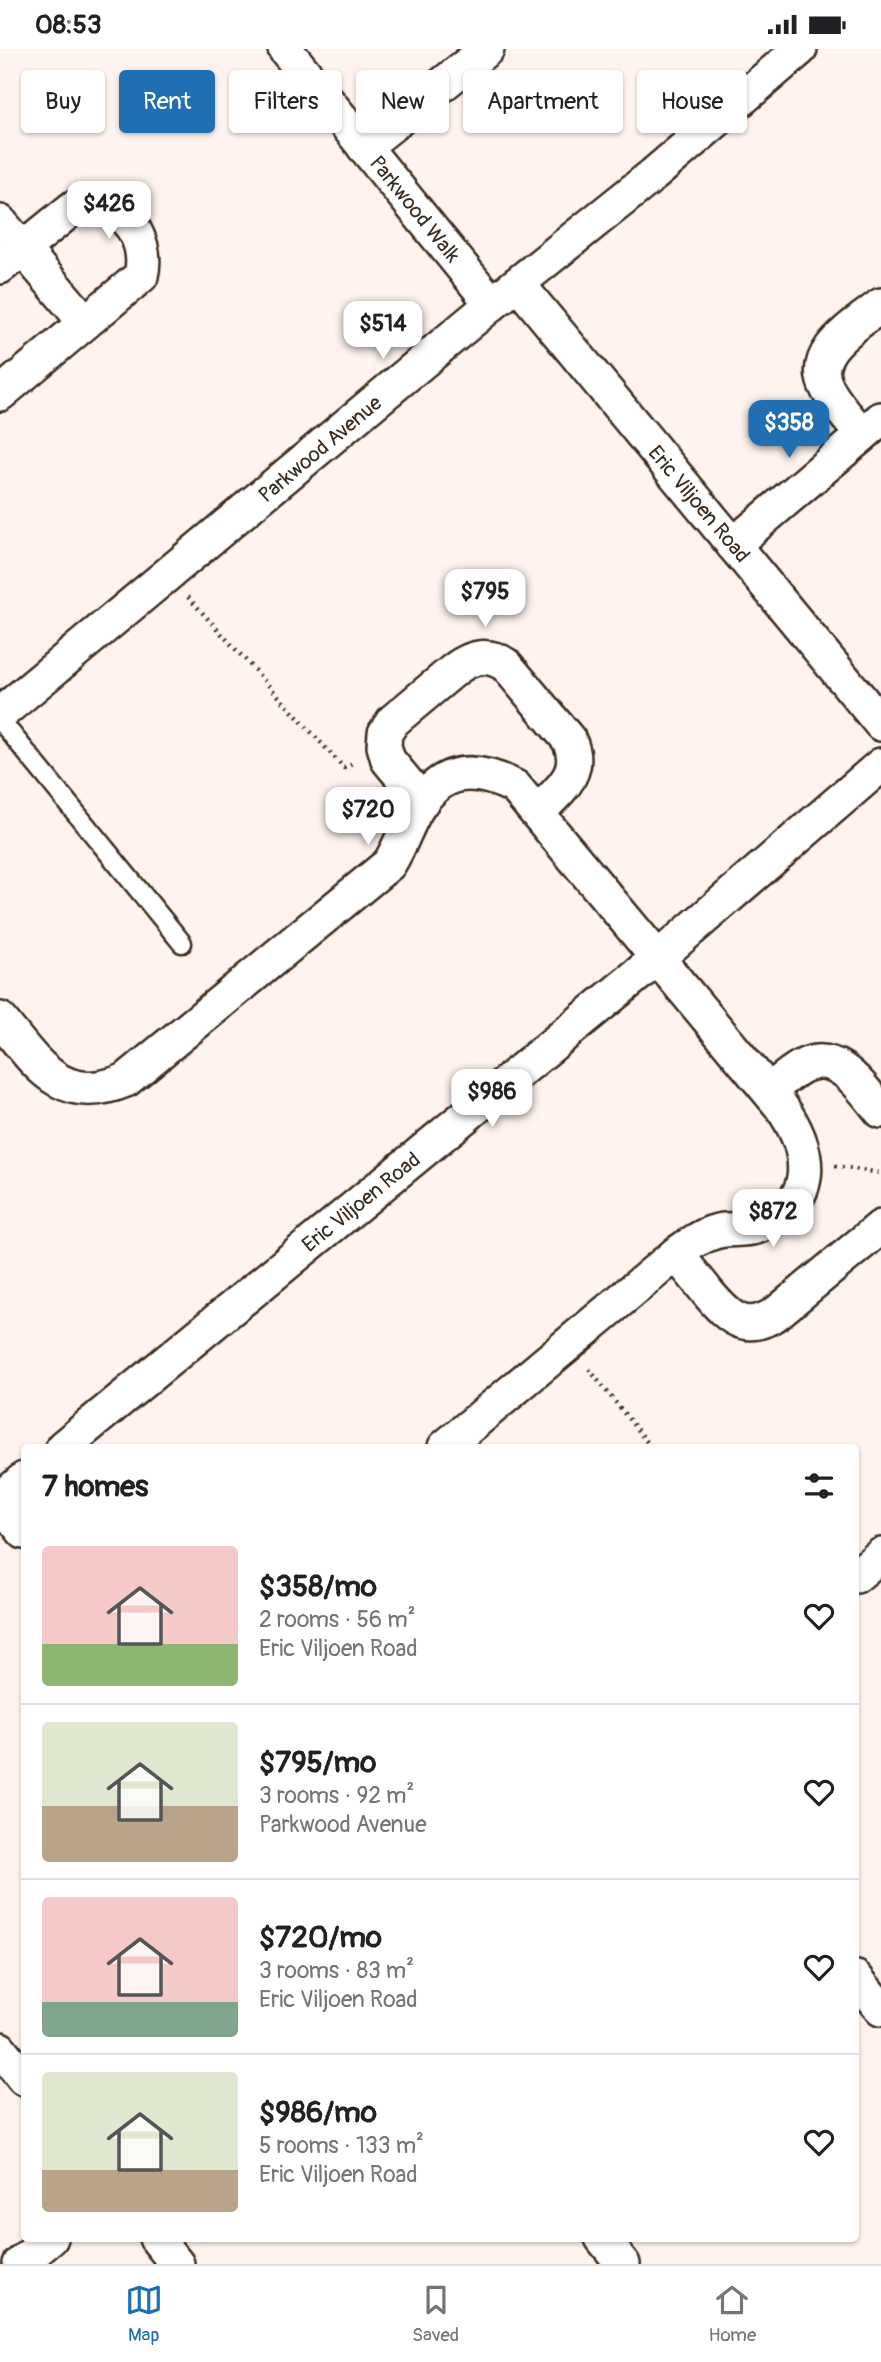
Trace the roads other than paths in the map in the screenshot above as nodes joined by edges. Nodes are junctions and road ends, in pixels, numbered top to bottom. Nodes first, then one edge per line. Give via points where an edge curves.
1 (285, 49) edge
2 (487, 49) edge
3 (800, 49) edge
4 (364, 147) junction
5 (0, 222) edge
6 (11, 257) edge
7 (505, 294) junction
8 (881, 305) edge
9 (85, 322) junction
10 (0, 394) edge
11 (871, 427) edge
12 (733, 545) junction
13 (0, 713) edge
14 (0, 720) edge
15 (881, 724) edge
16 (881, 765) edge
17 (422, 801) junction
18 (538, 812) junction
19 (182, 943) dead end
20 (659, 957) junction
21 (0, 1019) edge
22 (769, 1091) junction
23 (881, 1111) edge
24 (881, 1227) edge
25 (676, 1254) junction
26 (67, 1444) edge
27 (449, 1444) edge
28 (21, 1482) edge
29 (0, 1501) edge
30 (21, 1528) edge
31 (881, 1555) edge
32 (859, 1573) edge
33 (859, 1982) edge
34 (881, 2009) edge
35 (0, 2049) edge
36 (21, 2075) edge
37 (46, 2242) edge
38 (159, 2242) edge
39 (605, 2242) edge
40 (20, 2264) edge
41 (177, 2264) edge
42 (623, 2264) edge

1 - 4 street, Parkwood Walk
2 - 4 street
3 - 7 street, Parkwood Avenue
4 - 7 street, Parkwood Walk
5 - 6 street
6 - 9 street
6 - 9 street via 73,208 94,205 123,217 143,247 141,276
7 - 12 street, Eric Viljoen Road
7 - 13 street, Parkwood Avenue
8 - 11 street via 830,347 821,366 827,389
9 - 10 street
11 - 12 street
12 - 15 street, Eric Viljoen Road
14 - 19 lane
16 - 20 street, Eric Viljoen Road
17 - 18 street via 448,776 471,773 496,777 515,787
17 - 18 street via 388,760 385,733 454,670 481,656 506,665 574,751 570,777
17 - 21 street via 389,864 126,1080 108,1088 78,1089 52,1077
18 - 20 street
20 - 22 street
20 - 26 street, Eric Viljoen Road
22 - 23 street via 799,1068 830,1063 849,1073
22 - 25 street via 803,1144 803,1185 791,1205 777,1216 755,1227 720,1230
24 - 25 street via 778,1312 755,1323 726,1314
25 - 27 street
28 - 29 street
29 - 30 street
31 - 32 street
33 - 34 street
35 - 36 street
37 - 40 street
38 - 41 street
39 - 42 street

